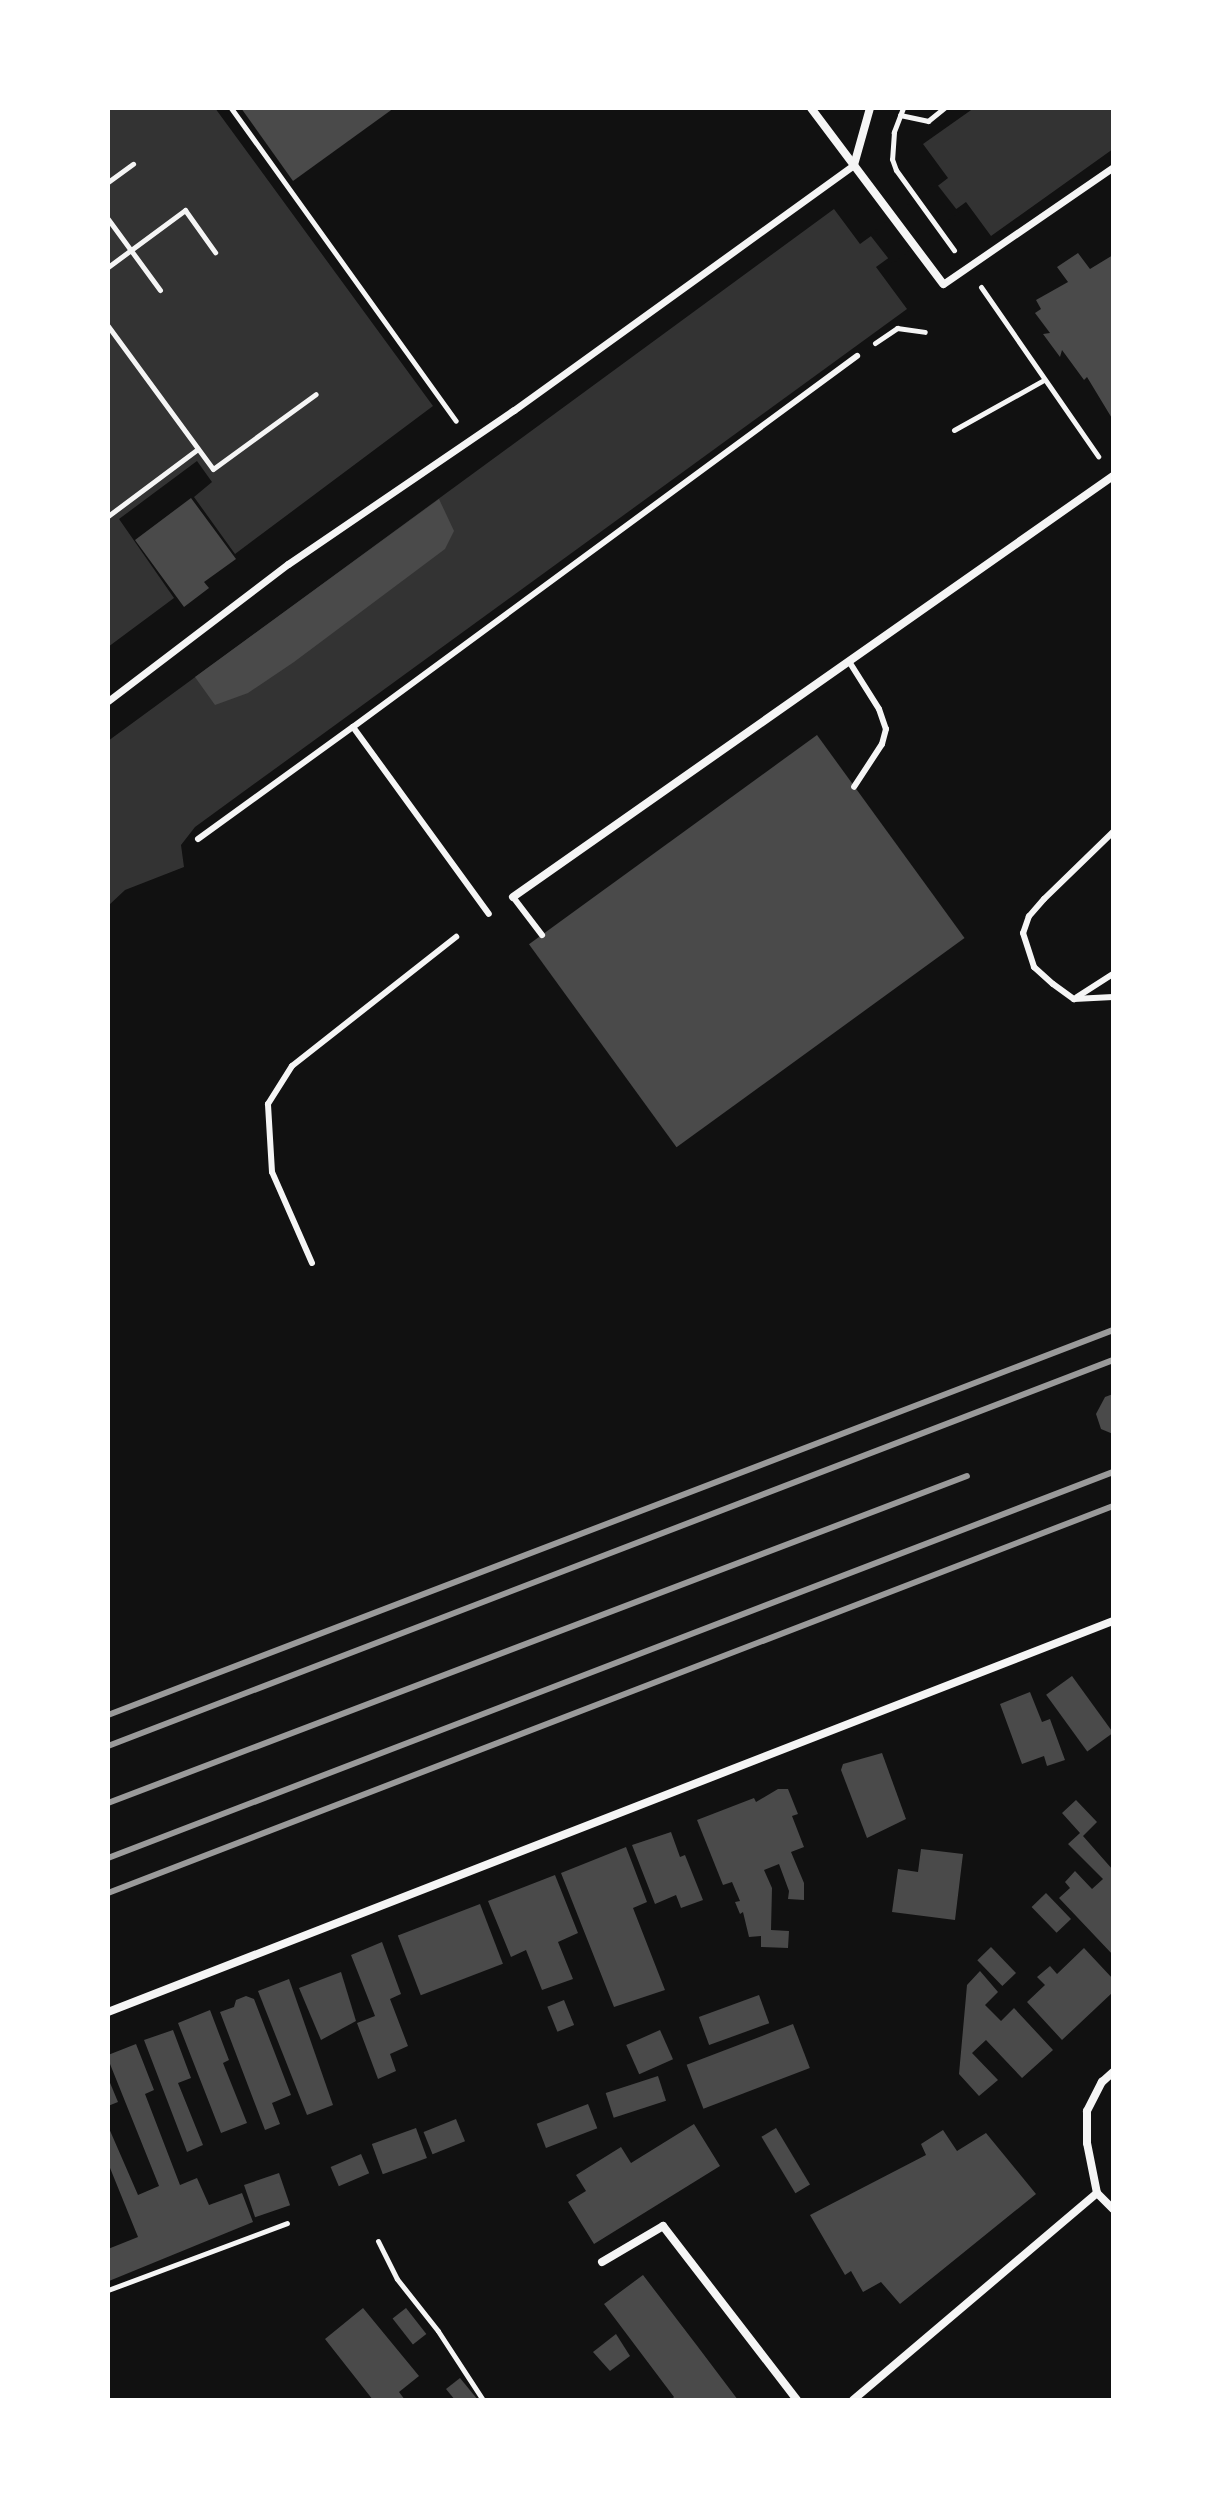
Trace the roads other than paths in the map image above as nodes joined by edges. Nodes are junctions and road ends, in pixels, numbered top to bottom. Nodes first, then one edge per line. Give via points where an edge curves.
1 (811, 108) edge
2 (870, 108) edge
3 (854, 165) junction
4 (1113, 167) edge
5 (943, 284) joint
6 (857, 356) road end
7 (1113, 476) edge
8 (850, 663) junction
9 (108, 701) edge
10 (353, 727) junction
11 (854, 787) dead end
12 (1113, 832) edge
13 (198, 839) dead end
14 (513, 897) joint
15 (489, 914) dead end
16 (542, 935) dead end
17 (456, 937) dead end
18 (1113, 974) edge
19 (1113, 997) edge
20 (1074, 999) junction
21 (312, 1263) dead end
22 (1113, 1621) edge
23 (108, 2012) edge
24 (1113, 2072) edge
25 (1097, 2193) junction
26 (1113, 2209) edge
27 (602, 2262) dead end
28 (797, 2400) edge
29 (853, 2400) edge

1 - 3 street
2 - 3 street
3 - 5 street
3 - 9 street via 514,410 288,564
4 - 5 street
6 - 10 lane
7 - 8 street
8 - 11 lane via 886,729
8 - 14 street
10 - 13 lane
10 - 15 lane
12 - 20 lane via 1044,899 1023,933 1034,967
14 - 16 lane
17 - 21 lane via 292,1066 268,1104 272,1172
18 - 20 lane
19 - 20 lane
22 - 23 street
24 - 25 street via 1087,2111
25 - 26 street
25 - 29 street
27 - 28 street via 663,2226

